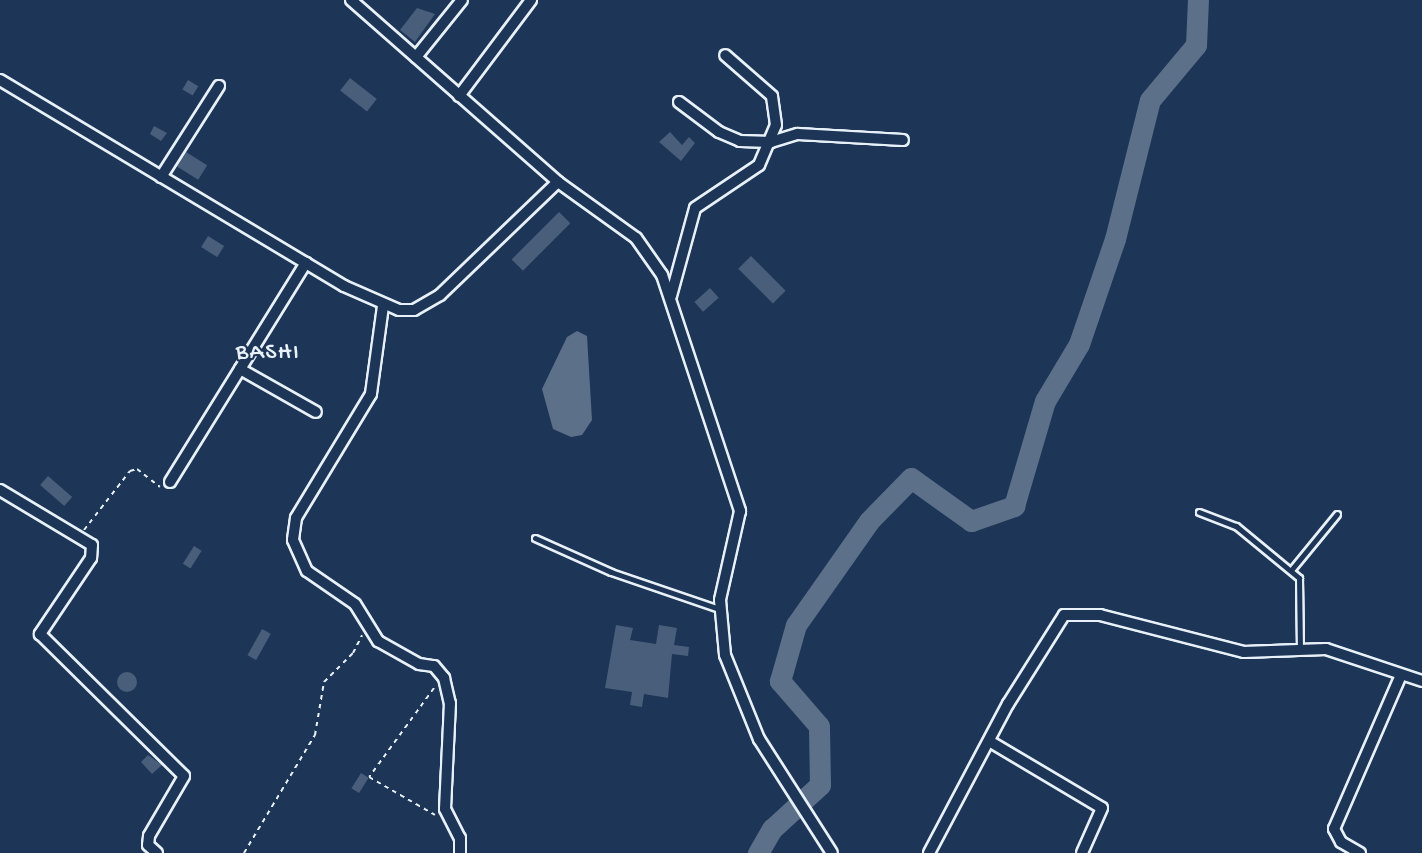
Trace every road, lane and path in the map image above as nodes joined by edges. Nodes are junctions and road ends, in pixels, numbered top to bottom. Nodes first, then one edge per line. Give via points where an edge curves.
1 (351, 0) edge
2 (462, 0) edge
3 (531, 0) edge
4 (726, 55) dead end
5 (416, 57) junction
6 (0, 80) edge
7 (219, 86) dead end
8 (459, 96) junction
9 (679, 102) dead end
10 (903, 140) dead end
11 (771, 142) junction
12 (161, 177) junction
13 (558, 182) junction
14 (306, 263) junction
15 (670, 296) junction
16 (383, 306) junction
17 (240, 369) junction
18 (316, 412) dead end
19 (170, 482) joint
20 (0, 490) edge
21 (1199, 512) dead end
22 (1337, 514) dead end
23 (78, 535) junction
24 (535, 538) dead end
25 (1292, 569) junction
26 (719, 609) junction
27 (366, 624) junction
28 (1300, 647) junction
29 (1401, 675) junction
30 (444, 678) junction
31 (1422, 681) edge
32 (989, 741) junction
33 (452, 821) junction
34 (157, 853) edge
35 (243, 853) edge
36 (460, 853) edge
37 (832, 853) edge
38 (929, 853) edge
39 (1082, 853) edge
40 (1360, 853) edge

1 - 5 street
2 - 5 street
3 - 8 street
4 - 11 street via 772,96 777,112
5 - 8 street
6 - 12 street
7 - 12 street
8 - 13 street
9 - 11 street via 729,138
10 - 11 street via 798,134
11 - 15 street via 750,175 695,208
12 - 14 street
13 - 15 street via 636,238
13 - 16 street via 440,295 414,310
14 - 16 street
14 - 17 street
15 - 26 street via 740,511
16 - 27 street via 367,403 293,529 296,550 307,571 355,604
17 - 18 street
17 - 19 street
19 - 23 path via 158,486 140,471 130,471
20 - 23 street
21 - 25 lane via 1236,525
22 - 25 lane
23 - 34 street via 94,551 40,634 184,776 147,840
24 - 26 lane via 612,572
25 - 28 lane via 1303,589
26 - 37 street via 722,641 744,706 780,775
27 - 30 street via 378,641 419,664 434,666
27 - 35 path via 353,653 324,682 315,735
28 - 29 street via 1337,652
28 - 32 street via 1244,652 1072,613 1050,631
29 - 31 street
29 - 40 street via 1334,829 1341,842
30 - 33 street via 450,704 443,774 445,809
30 - 33 path via 421,702 369,777 421,810
32 - 38 street
32 - 39 street via 1102,808
33 - 36 street

